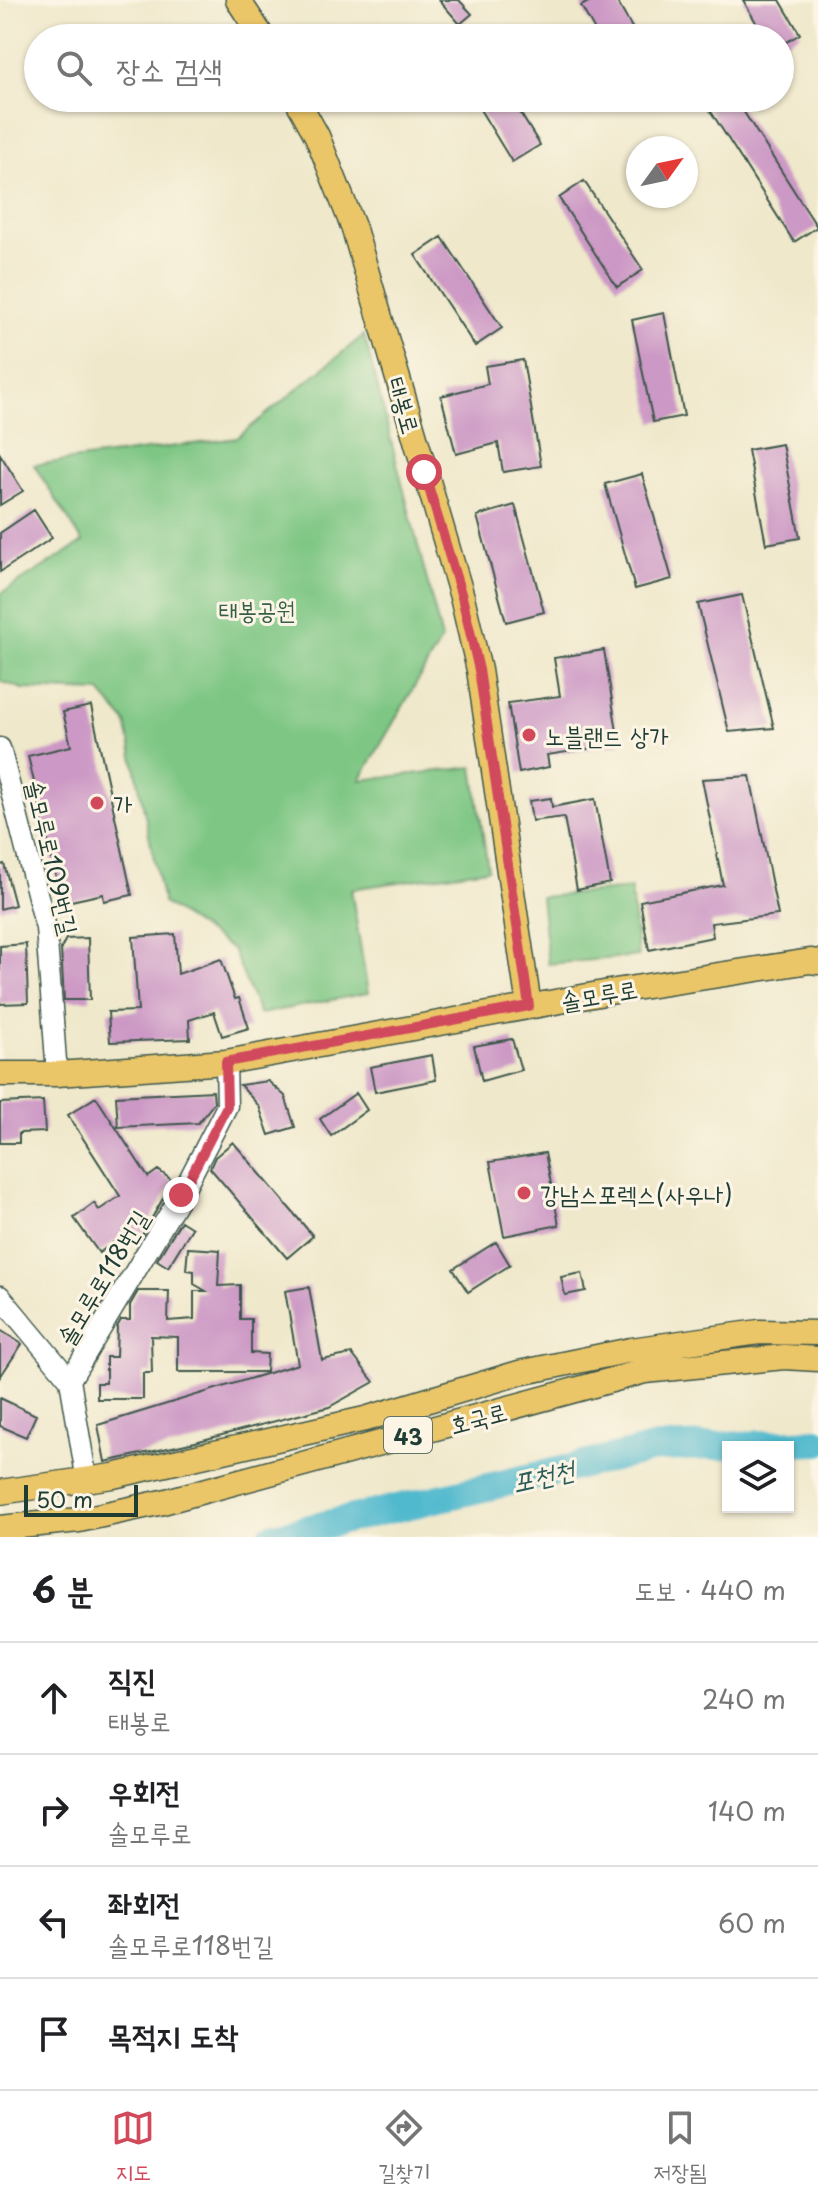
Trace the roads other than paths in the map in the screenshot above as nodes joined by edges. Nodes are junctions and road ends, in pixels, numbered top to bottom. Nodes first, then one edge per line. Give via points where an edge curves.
1 (238, 0) edge
2 (254, 24) edge
3 (304, 112) edge
4 (0, 748) edge
5 (818, 962) edge
6 (529, 1006) junction
7 (226, 1062) junction
8 (0, 1074) edge
9 (57, 1074) junction
10 (0, 1296) edge
11 (818, 1333) edge
12 (818, 1359) edge
13 (70, 1380) junction
14 (87, 1481) junction
15 (0, 1492) edge
16 (0, 1528) edge

1 - 2 main road
3 - 6 main road, 태봉로 via 354,229 462,597 479,670
4 - 9 street, 솔모루로109번길 via 46,928
5 - 6 main road, 솔모루로
6 - 7 main road, 솔모루로
7 - 9 main road, 솔모루로
7 - 13 street, 솔모루로118번길 via 227,1106 181,1195
8 - 9 main road, 솔모루로
10 - 13 street
11 - 14 main road, 호국로 / 43 via 759,1332 631,1350 519,1373 365,1419
12 - 16 main road, 호국로 / 43 via 784,1357 645,1371 163,1502 79,1520
13 - 14 street, 솔모루로118번길
14 - 15 main road, 호국로 / 43

